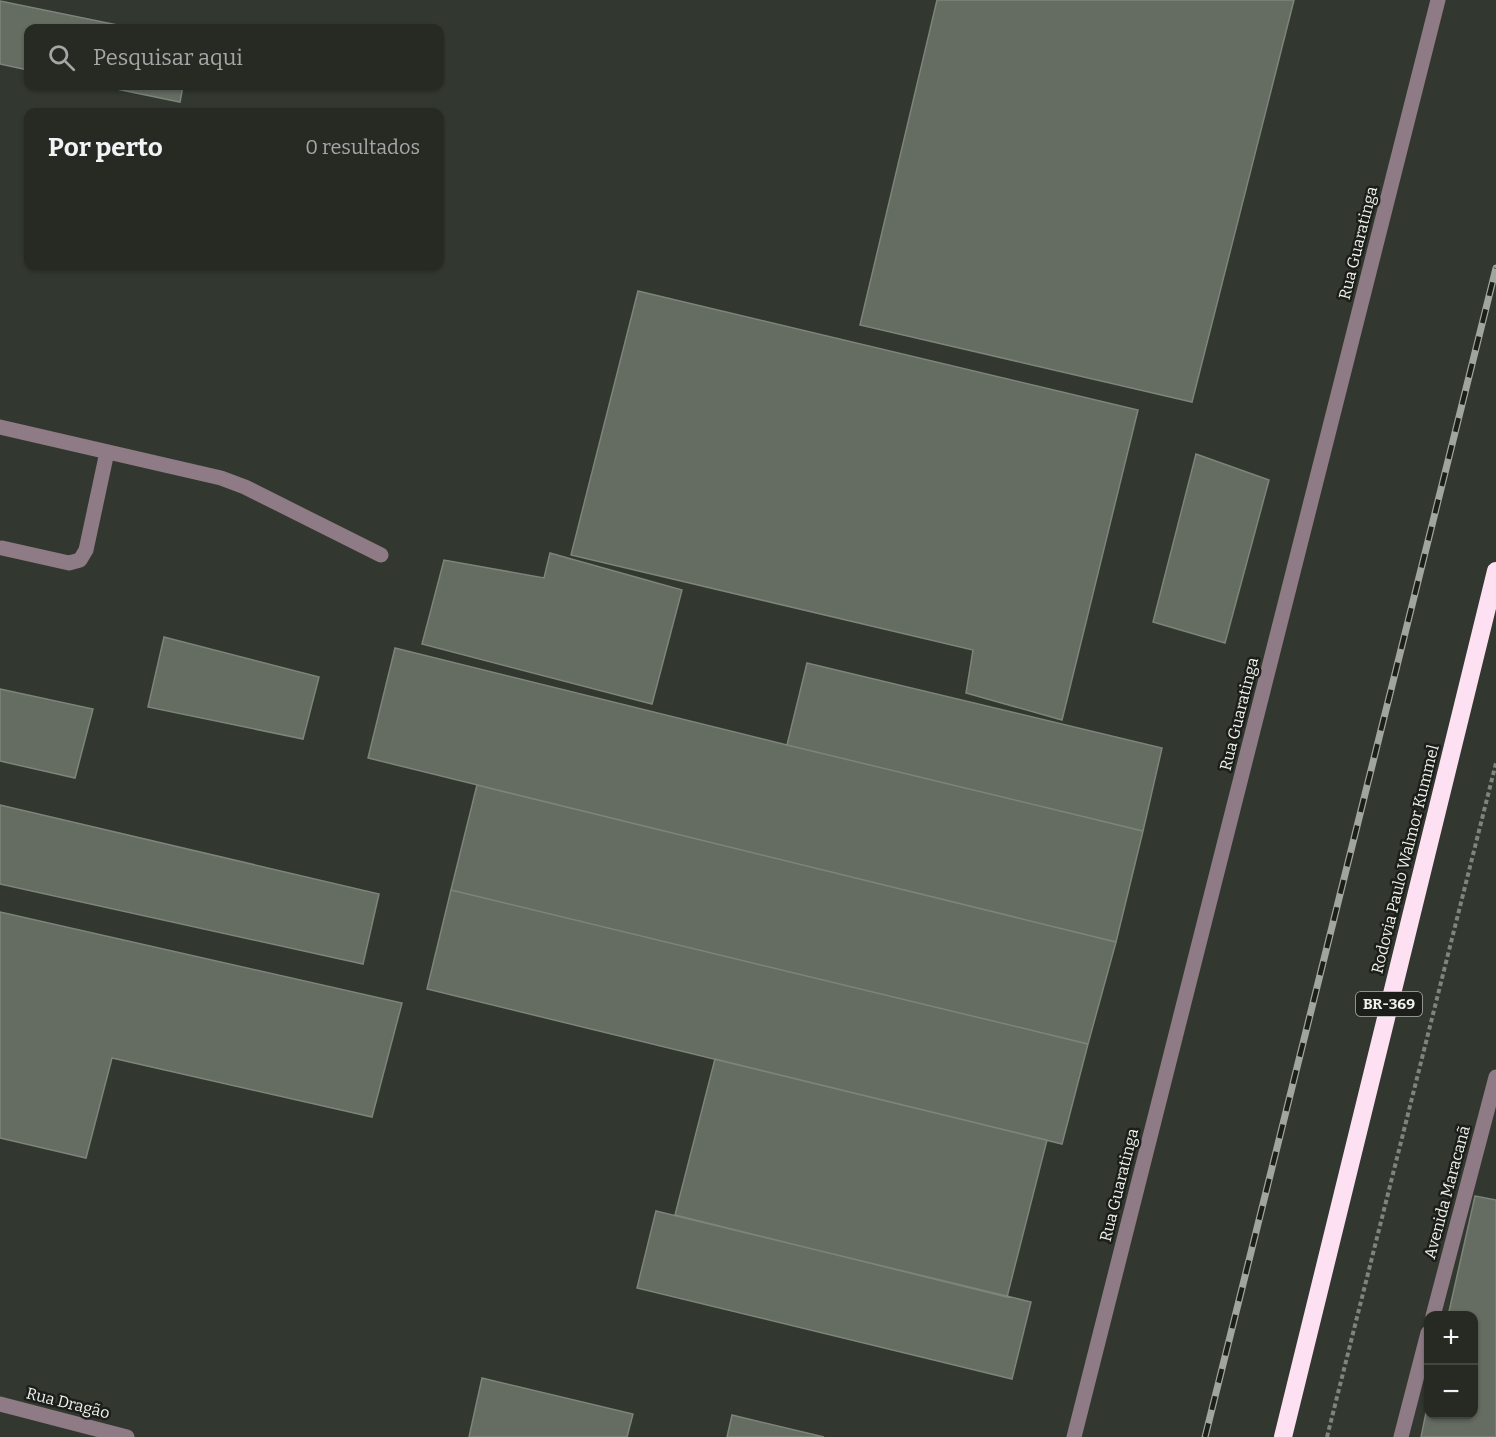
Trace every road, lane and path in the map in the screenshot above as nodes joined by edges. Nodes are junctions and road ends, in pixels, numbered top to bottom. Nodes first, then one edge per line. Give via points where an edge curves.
1 (1438, 0) edge
2 (0, 427) edge
3 (107, 452) junction
4 (2, 548) dead end
5 (381, 555) dead end
6 (1496, 571) edge
7 (1496, 763) edge
8 (1496, 1077) edge
9 (1434, 1311) edge
10 (1424, 1348) edge
11 (0, 1404) edge
12 (127, 1437) edge
13 (1074, 1437) edge
14 (1283, 1437) edge
15 (1328, 1437) edge
16 (1401, 1437) edge

1 - 13 street, Rua Guaratinga
2 - 3 street
3 - 4 street via 86,550 80,560 69,563
3 - 5 street via 237,484
6 - 14 highway, Rodovia Paulo Walmor Kummel / BR-369
7 - 15 path
8 - 9 street, Avenida Maracanã
10 - 16 street
11 - 12 street, Rua Dragão

